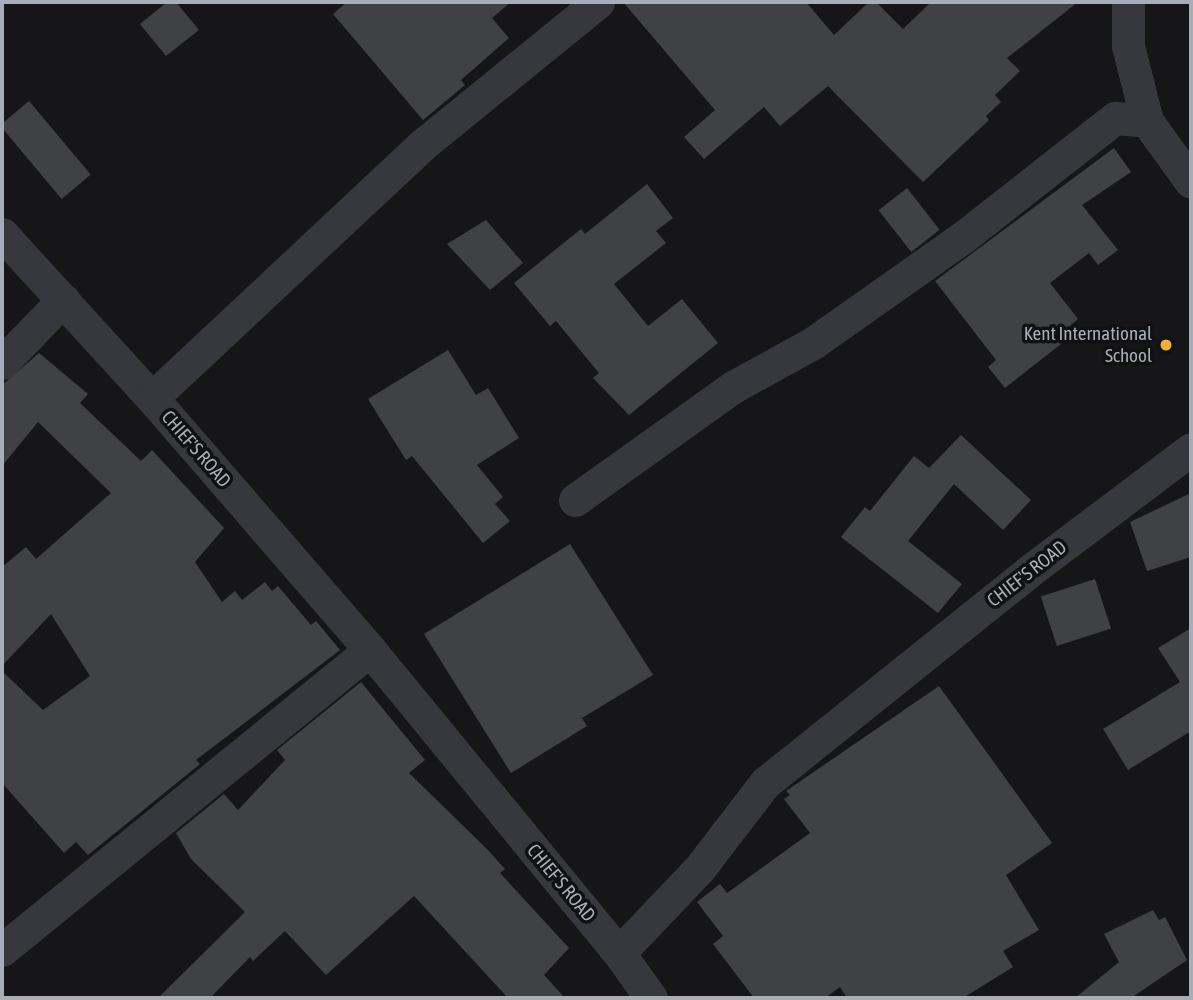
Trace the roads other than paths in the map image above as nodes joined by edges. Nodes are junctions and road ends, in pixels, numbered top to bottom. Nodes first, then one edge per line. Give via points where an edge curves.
1 (598, 2) edge
2 (1128, 2) edge
3 (1147, 121) junction
4 (1191, 182) edge
5 (2, 234) edge
6 (63, 300) junction
7 (2, 363) edge
8 (152, 398) junction
9 (1191, 449) edge
10 (575, 500) dead end
11 (370, 650) junction
12 (2, 950) edge
13 (619, 953) junction
14 (651, 998) edge

1 - 8 street via 421,146
2 - 3 street via 1128,46
3 - 4 street
3 - 10 street via 1115,118 962,238 824,336 733,387
5 - 6 street, CHIEF'S ROAD
6 - 7 street
6 - 8 street, CHIEF'S ROAD
8 - 11 street, CHIEF'S ROAD
9 - 13 street, CHIEF'S ROAD via 1028,572 765,783 699,869
11 - 12 street
11 - 13 street, CHIEF'S ROAD
13 - 14 street

